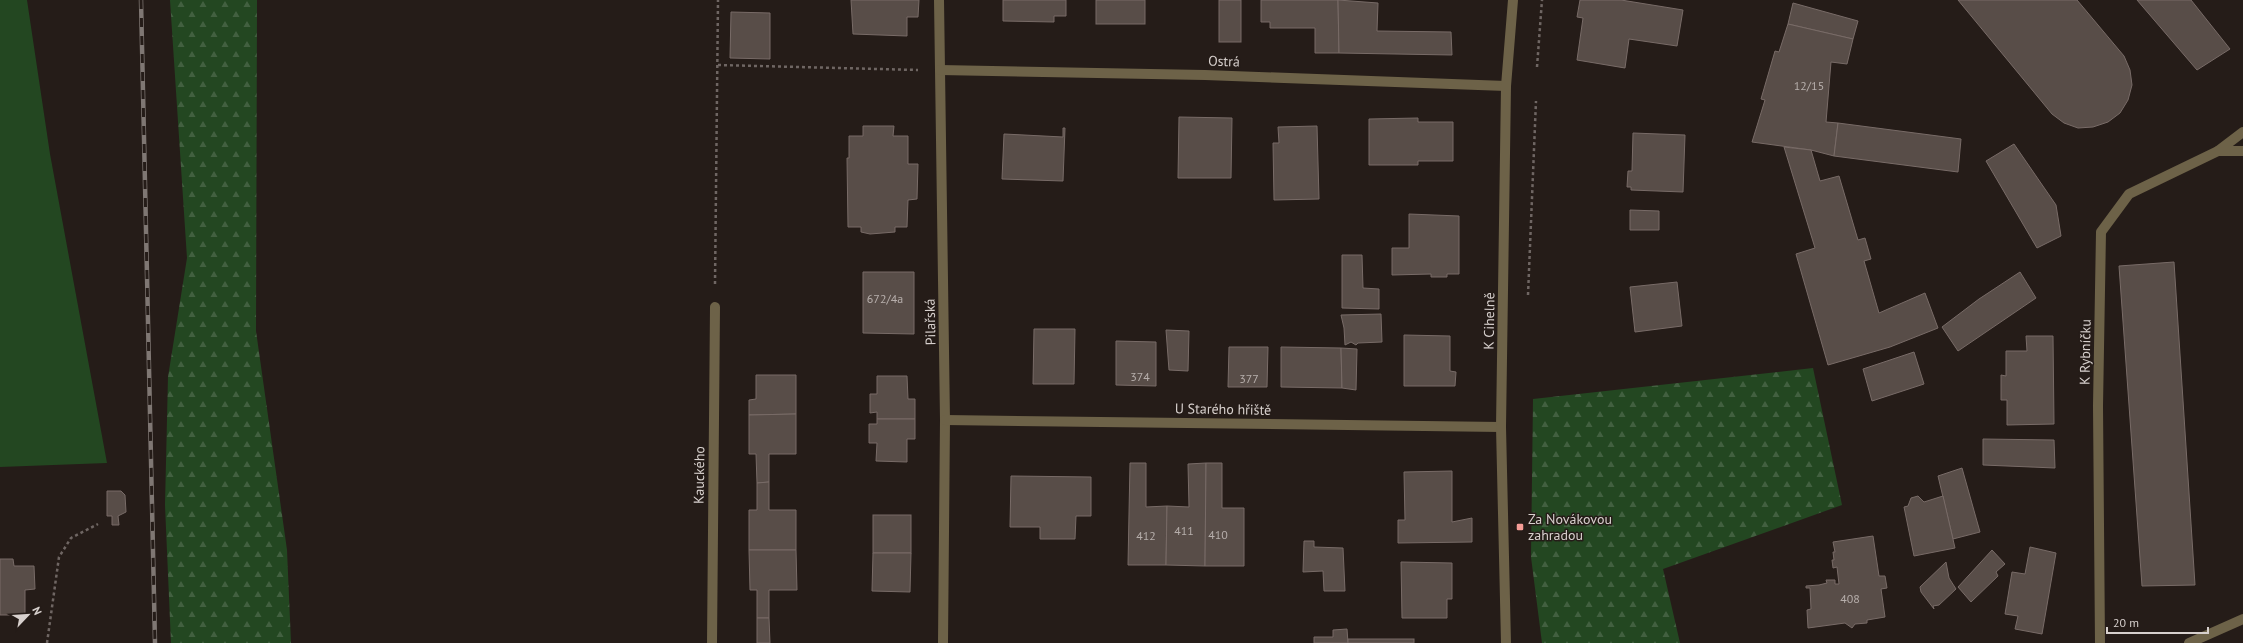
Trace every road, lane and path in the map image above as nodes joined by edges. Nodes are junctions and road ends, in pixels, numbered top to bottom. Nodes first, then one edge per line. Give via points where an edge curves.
1 (718, 0) edge
2 (939, 0) edge
3 (1513, 0) edge
4 (1542, 0) edge
5 (718, 65) junction
6 (1538, 67) dead end
7 (940, 70) junction
8 (1506, 86) junction
9 (1536, 101) dead end
10 (2243, 132) edge
11 (2218, 151) junction
12 (2243, 151) edge
13 (1528, 300) dead end
14 (715, 307) joint
15 (945, 420) junction
16 (1501, 427) junction
17 (98, 524) dead end
18 (2243, 620) edge
19 (47, 643) edge
20 (712, 643) edge
21 (943, 643) edge
22 (1506, 643) edge
23 (2100, 643) edge
24 (2189, 643) edge

1 - 5 path
2 - 7 street, Pilařská
3 - 8 street, K Cihelně
4 - 6 path
5 - 7 path
5 - 14 path
7 - 8 street, Ostrá via 1205,74
7 - 15 street, Pilařská
8 - 16 street, K Cihelně
9 - 13 path
10 - 11 street
11 - 12 street, K Rybníčku
11 - 23 street, K Rybníčku via 2129,194 2101,232 2098,406
14 - 20 street, Kauckého
15 - 16 street, U Starého hřiště
15 - 21 street, Pilařská
16 - 22 street, K Cihelně
17 - 19 path via 72,538 59,557
18 - 24 street

